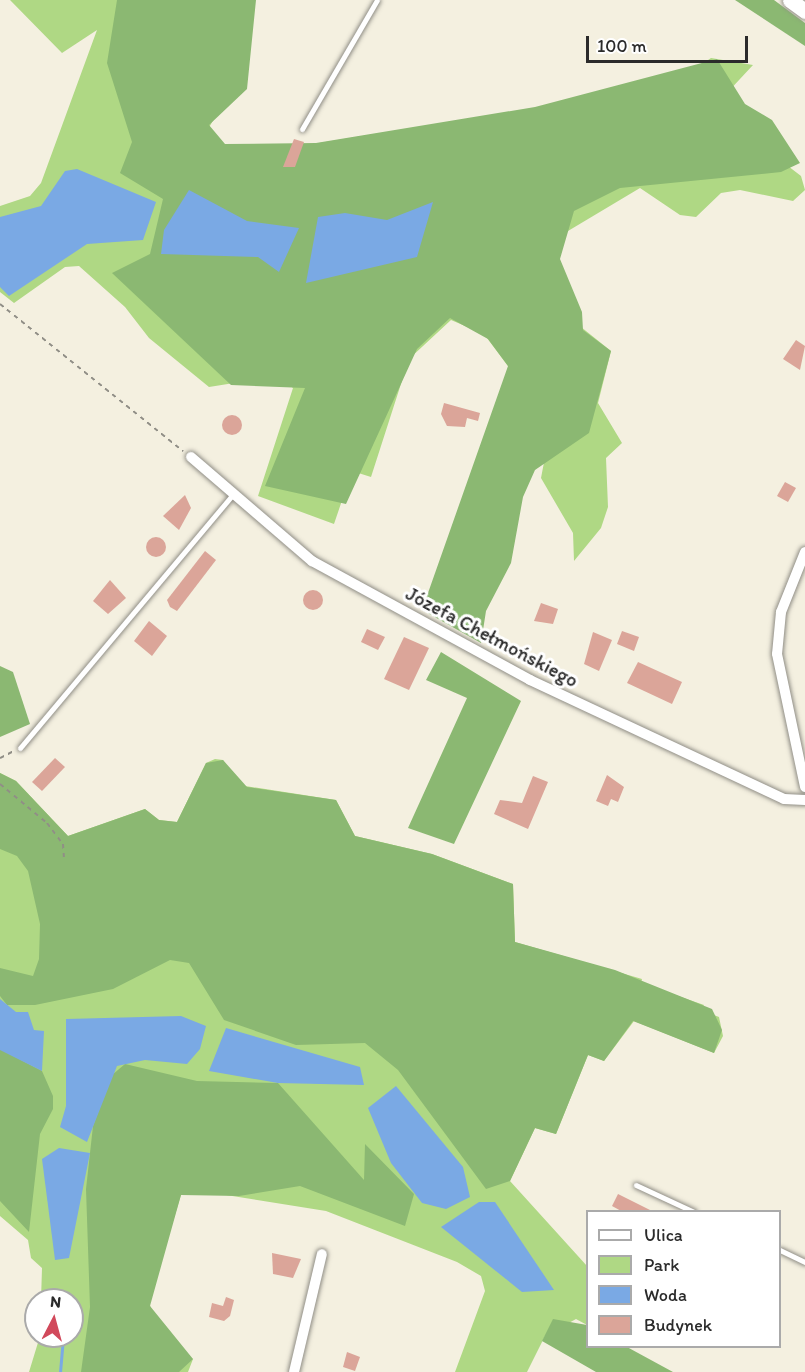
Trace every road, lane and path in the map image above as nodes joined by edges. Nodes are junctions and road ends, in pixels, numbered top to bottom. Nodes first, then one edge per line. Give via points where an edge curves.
1 (377, 0) edge
2 (790, 0) edge
3 (805, 11) edge
4 (302, 129) dead end
5 (0, 304) edge
6 (191, 458) joint
7 (232, 495) junction
8 (805, 552) edge
9 (801, 573) edge
10 (20, 748) joint
11 (0, 758) edge
12 (0, 784) edge
13 (805, 787) edge
14 (805, 800) edge
15 (64, 858) dead end
16 (636, 1185) dead end
17 (690, 1210) edge
18 (781, 1250) edge
19 (322, 1254) dead end
20 (805, 1262) edge
21 (294, 1372) edge

1 - 4 lane
2 - 3 street
5 - 6 path
6 - 7 street, Józefa Chełmońskiego
7 - 10 lane
7 - 14 street, Józefa Chełmońskiego via 312,561 530,680 784,799
8 - 9 street
9 - 13 street via 781,612 777,654
10 - 11 path
12 - 15 path via 47,823 63,844
16 - 17 lane
18 - 20 lane
19 - 21 street

